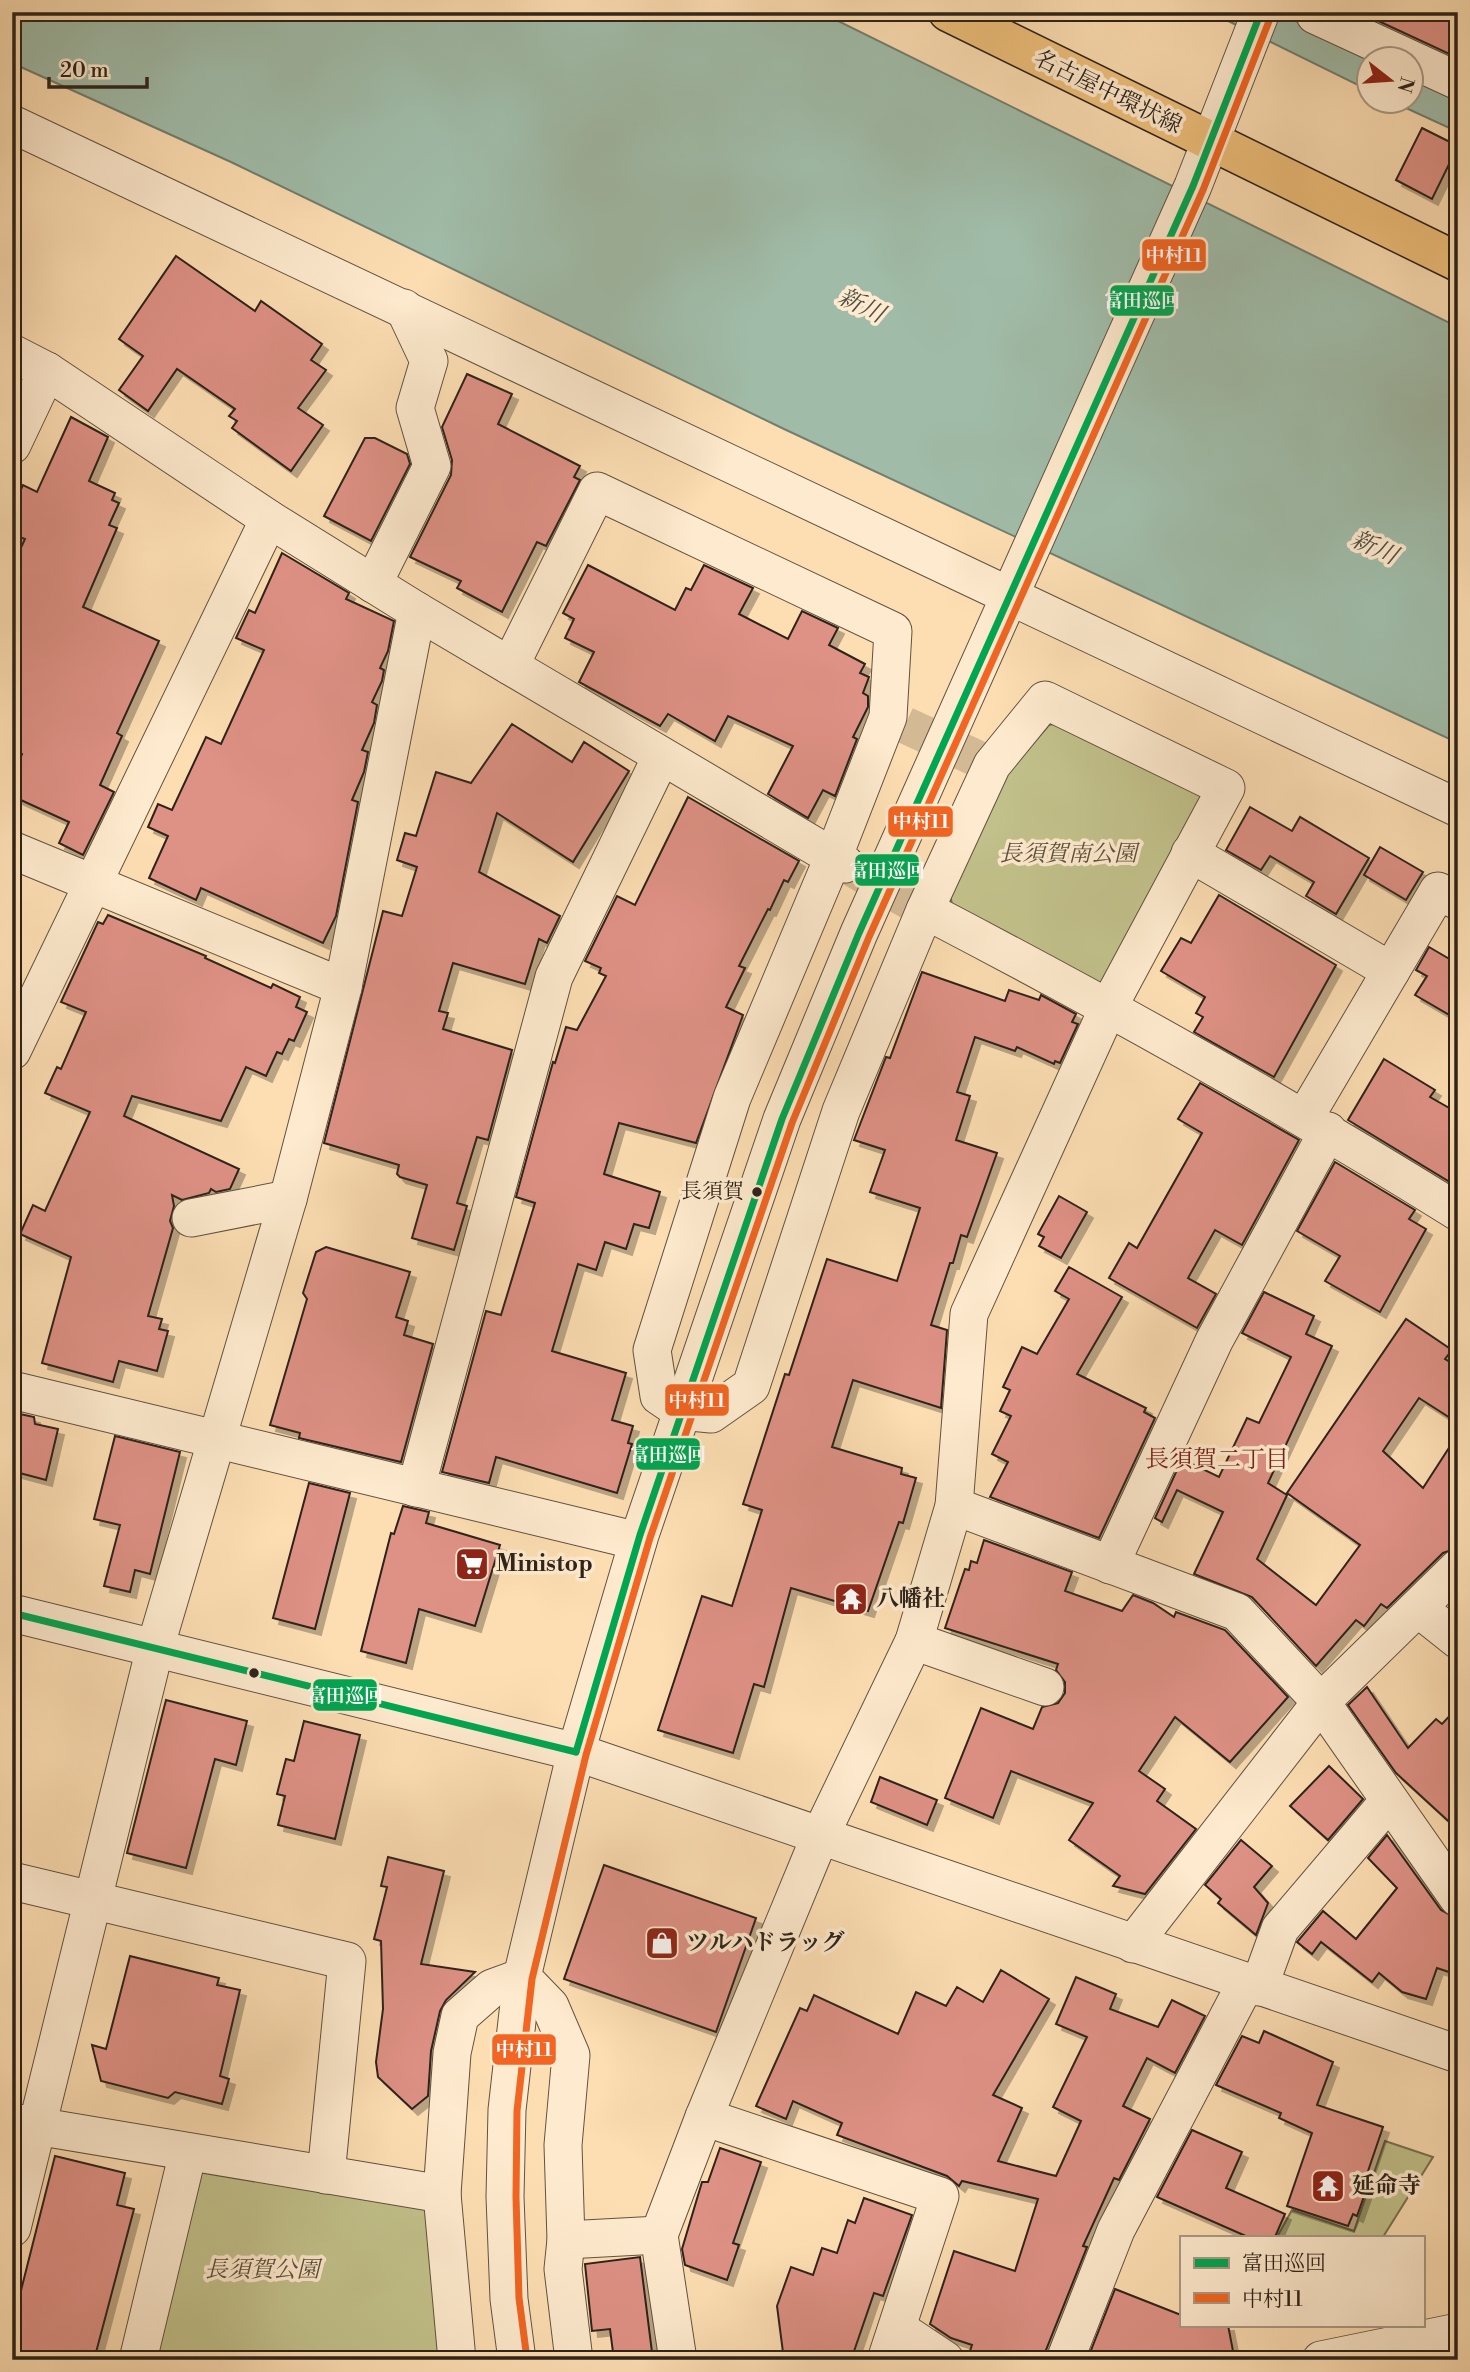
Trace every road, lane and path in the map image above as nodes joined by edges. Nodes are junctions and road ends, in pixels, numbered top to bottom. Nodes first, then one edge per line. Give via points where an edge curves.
1 (948, 12) edge
2 (1261, 12) edge
3 (1316, 12) edge
4 (1458, 81) edge
5 (12, 124) edge
6 (1210, 142) junction
7 (1458, 262) edge
8 (404, 308) junction
9 (12, 353) edge
10 (47, 371) junction
11 (12, 445) edge
12 (269, 519) junction
13 (373, 584) junction
14 (1012, 588) junction
15 (417, 611) junction
16 (510, 666) junction
17 (661, 757) junction
18 (1458, 808) edge
19 (12, 850) edge
20 (1190, 853) junction
21 (839, 861) junction
22 (93, 884) junction
23 (1458, 901) edge
24 (925, 910) junction
25 (1391, 971) junction
26 (343, 987) junction
27 (1109, 1006) junction
28 (12, 1051) edge
29 (1317, 1124) junction
30 (288, 1199) junction
31 (1458, 1212) edge
32 (191, 1218) dead end
33 (12, 1390) edge
34 (681, 1411) junction
35 (215, 1439) junction
36 (416, 1488) junction
37 (954, 1506) junction
38 (638, 1541) junction
39 (1110, 1565) junction
40 (1458, 1568) edge
41 (1419, 1609) junction
42 (12, 1613) edge
43 (1458, 1640) edge
44 (914, 1641) junction
45 (155, 1648) junction
46 (1045, 1688) dead end
47 (1321, 1702) junction
48 (576, 1752) junction
49 (1388, 1802) junction
50 (821, 1834) junction
51 (12, 1881) edge
52 (1458, 1898) edge
53 (93, 1899) junction
54 (1133, 1944) junction
55 (522, 1977) junction
56 (1252, 1985) junction
57 (1456, 2047) edge
58 (704, 2116) junction
59 (24, 2125) edge
60 (188, 2152) junction
61 (326, 2175) junction
62 (442, 2194) junction
63 (12, 2228) edge
64 (659, 2235) junction
65 (566, 2240) junction
66 (1458, 2332) edge
67 (892, 2344) edge
68 (138, 2360) edge
69 (457, 2360) edge
70 (517, 2360) edge
71 (574, 2360) edge
72 (678, 2360) edge
73 (944, 2360) edge
74 (1065, 2360) edge
75 (1321, 2360) edge

1 - 6 main road, 名古屋中環状線
2 - 6 street
3 - 4 street
5 - 8 street
6 - 7 main road, 名古屋中環状線
6 - 14 street
8 - 13 street via 429,361 415,408 432,466
8 - 14 street
9 - 10 street
10 - 11 street
10 - 12 street
12 - 13 street
12 - 22 street
13 - 15 street
14 - 18 street
14 - 34 street via 782,1119
15 - 16 street
15 - 26 street
16 - 17 street
16 - 21 street via 597,491 893,631 896,721
17 - 21 street
17 - 36 street via 554,977
19 - 22 street
20 - 24 street via 1226,788 1045,699 985,762
20 - 25 street
20 - 27 street
21 - 34 street via 732,1098 652,1350 659,1396
22 - 26 street
22 - 28 street
23 - 25 street via 1438,891
24 - 27 street
24 - 34 street via 841,1111 751,1386 711,1414
25 - 29 street
26 - 30 street
27 - 29 street
27 - 37 street via 969,1314
29 - 31 street
29 - 39 street
30 - 32 street
30 - 35 street
33 - 35 street
34 - 38 street
35 - 36 street
35 - 45 street
36 - 38 street
37 - 39 street
37 - 44 street
38 - 48 street
39 - 47 street via 1237,1612
40 - 41 street
41 - 43 street
41 - 47 street
42 - 45 street
44 - 46 street
44 - 50 street
45 - 48 street
45 - 53 street
47 - 49 street
47 - 54 street
48 - 50 street
48 - 55 street
49 - 52 street
49 - 56 street via 1280,1929
50 - 54 street
50 - 58 street
51 - 53 street
53 - 59 street
53 - 61 street via 347,1961
54 - 56 street
55 - 62 street via 492,1988 460,2016 452,2053
55 - 65 street via 550,2006 571,2055 563,2145
55 - 70 street via 511,2065 505,2197
56 - 57 street
56 - 74 street via 1116,2230
58 - 64 street
58 - 67 street via 940,2196
59 - 60 street
59 - 63 street
60 - 61 street
60 - 68 street
61 - 62 street
62 - 69 street
64 - 65 street
64 - 72 street
65 - 71 street via 563,2269
66 - 75 street
67 - 73 street

